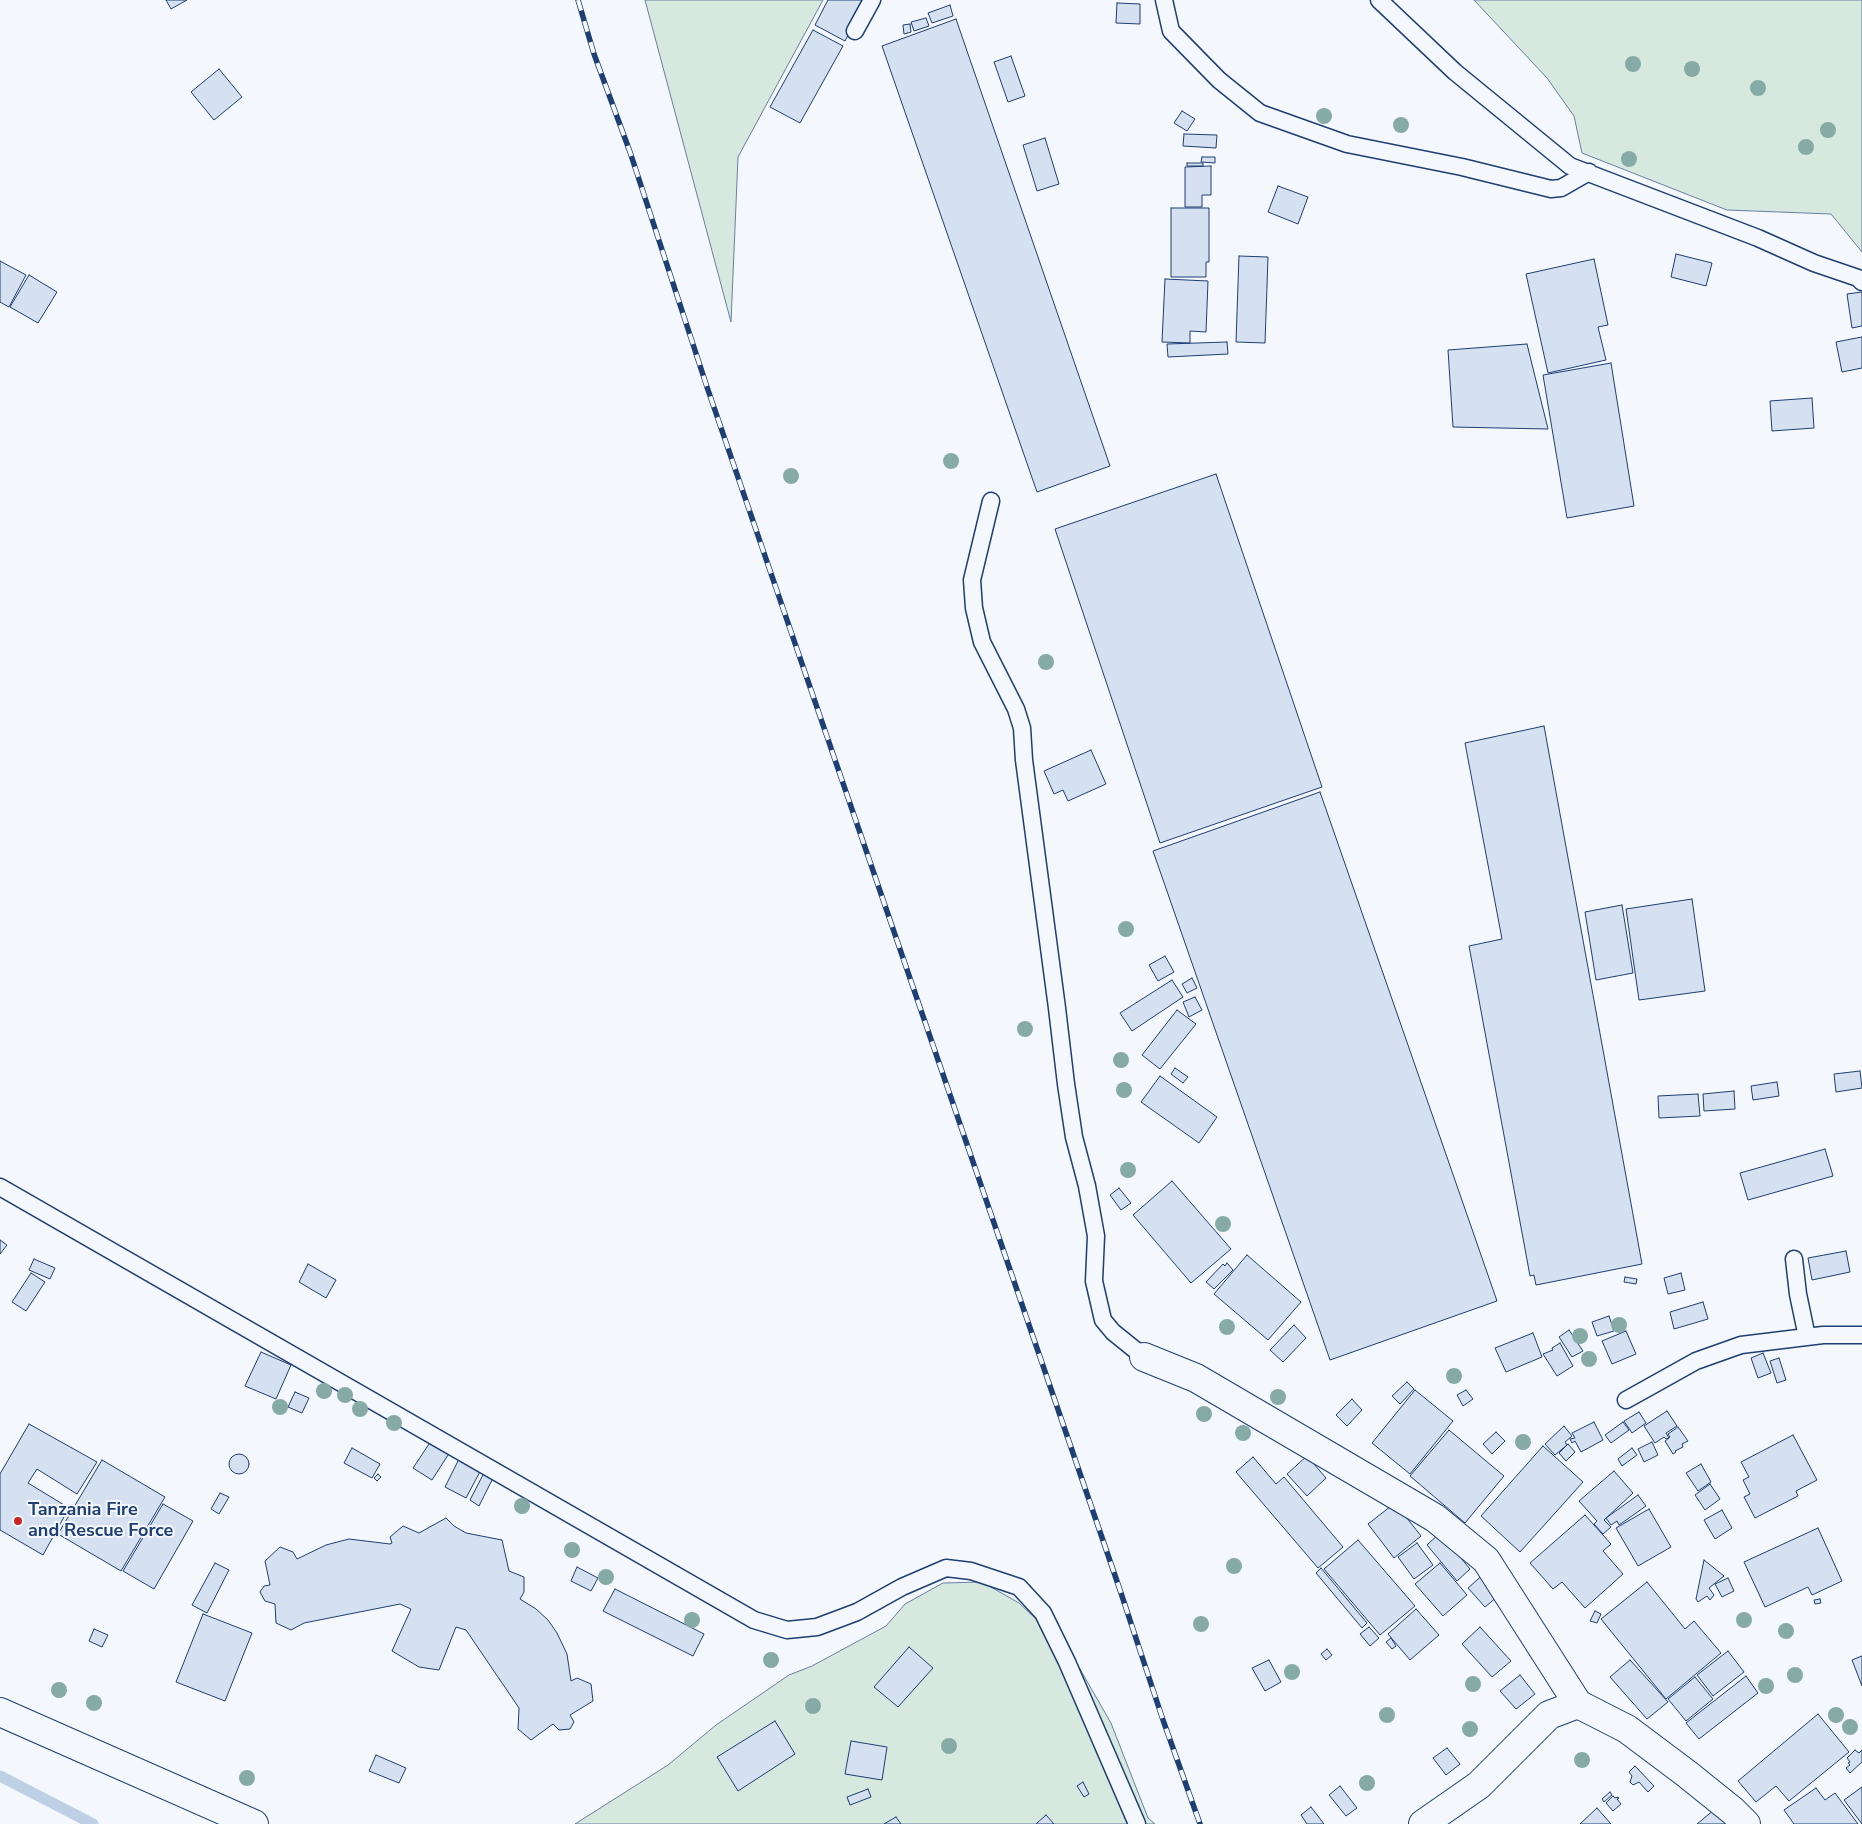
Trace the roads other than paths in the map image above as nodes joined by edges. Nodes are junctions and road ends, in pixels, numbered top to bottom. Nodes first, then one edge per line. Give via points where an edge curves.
1 (872, 0) edge
2 (1164, 0) edge
3 (1379, 0) edge
4 (855, 31) dead end
5 (1588, 172) junction
6 (1862, 282) edge
7 (991, 501) dead end
8 (0, 1187) edge
9 (1794, 1259) dead end
10 (1862, 1335) edge
11 (1807, 1337) junction
12 (1144, 1357) joint
13 (1626, 1400) dead end
14 (1578, 1704) junction
15 (0, 1712) edge
16 (254, 1824) edge
17 (1137, 1824) edge
18 (1423, 1824) edge
19 (1746, 1824) edge

1 - 4 lane
2 - 5 lane via 1171,30 1219,80 1260,113 1346,144 1551,189 1561,188
3 - 5 lane via 1463,78 1570,166
5 - 6 lane
7 - 12 lane via 972,580 974,608 982,642 1016,709 1022,728 1067,1093 1096,1236 1094,1280 1103,1320
8 - 17 lane via 754,1620 787,1630 817,1627 857,1612 946,1568 971,1571 1019,1587 1043,1613 1051,1629
9 - 11 lane
10 - 11 lane
11 - 13 lane via 1741,1346 1696,1361
12 - 14 street via 1196,1378 1434,1518 1486,1560
14 - 18 street via 1549,1715 1479,1785
14 - 19 street via 1627,1729
15 - 16 street

